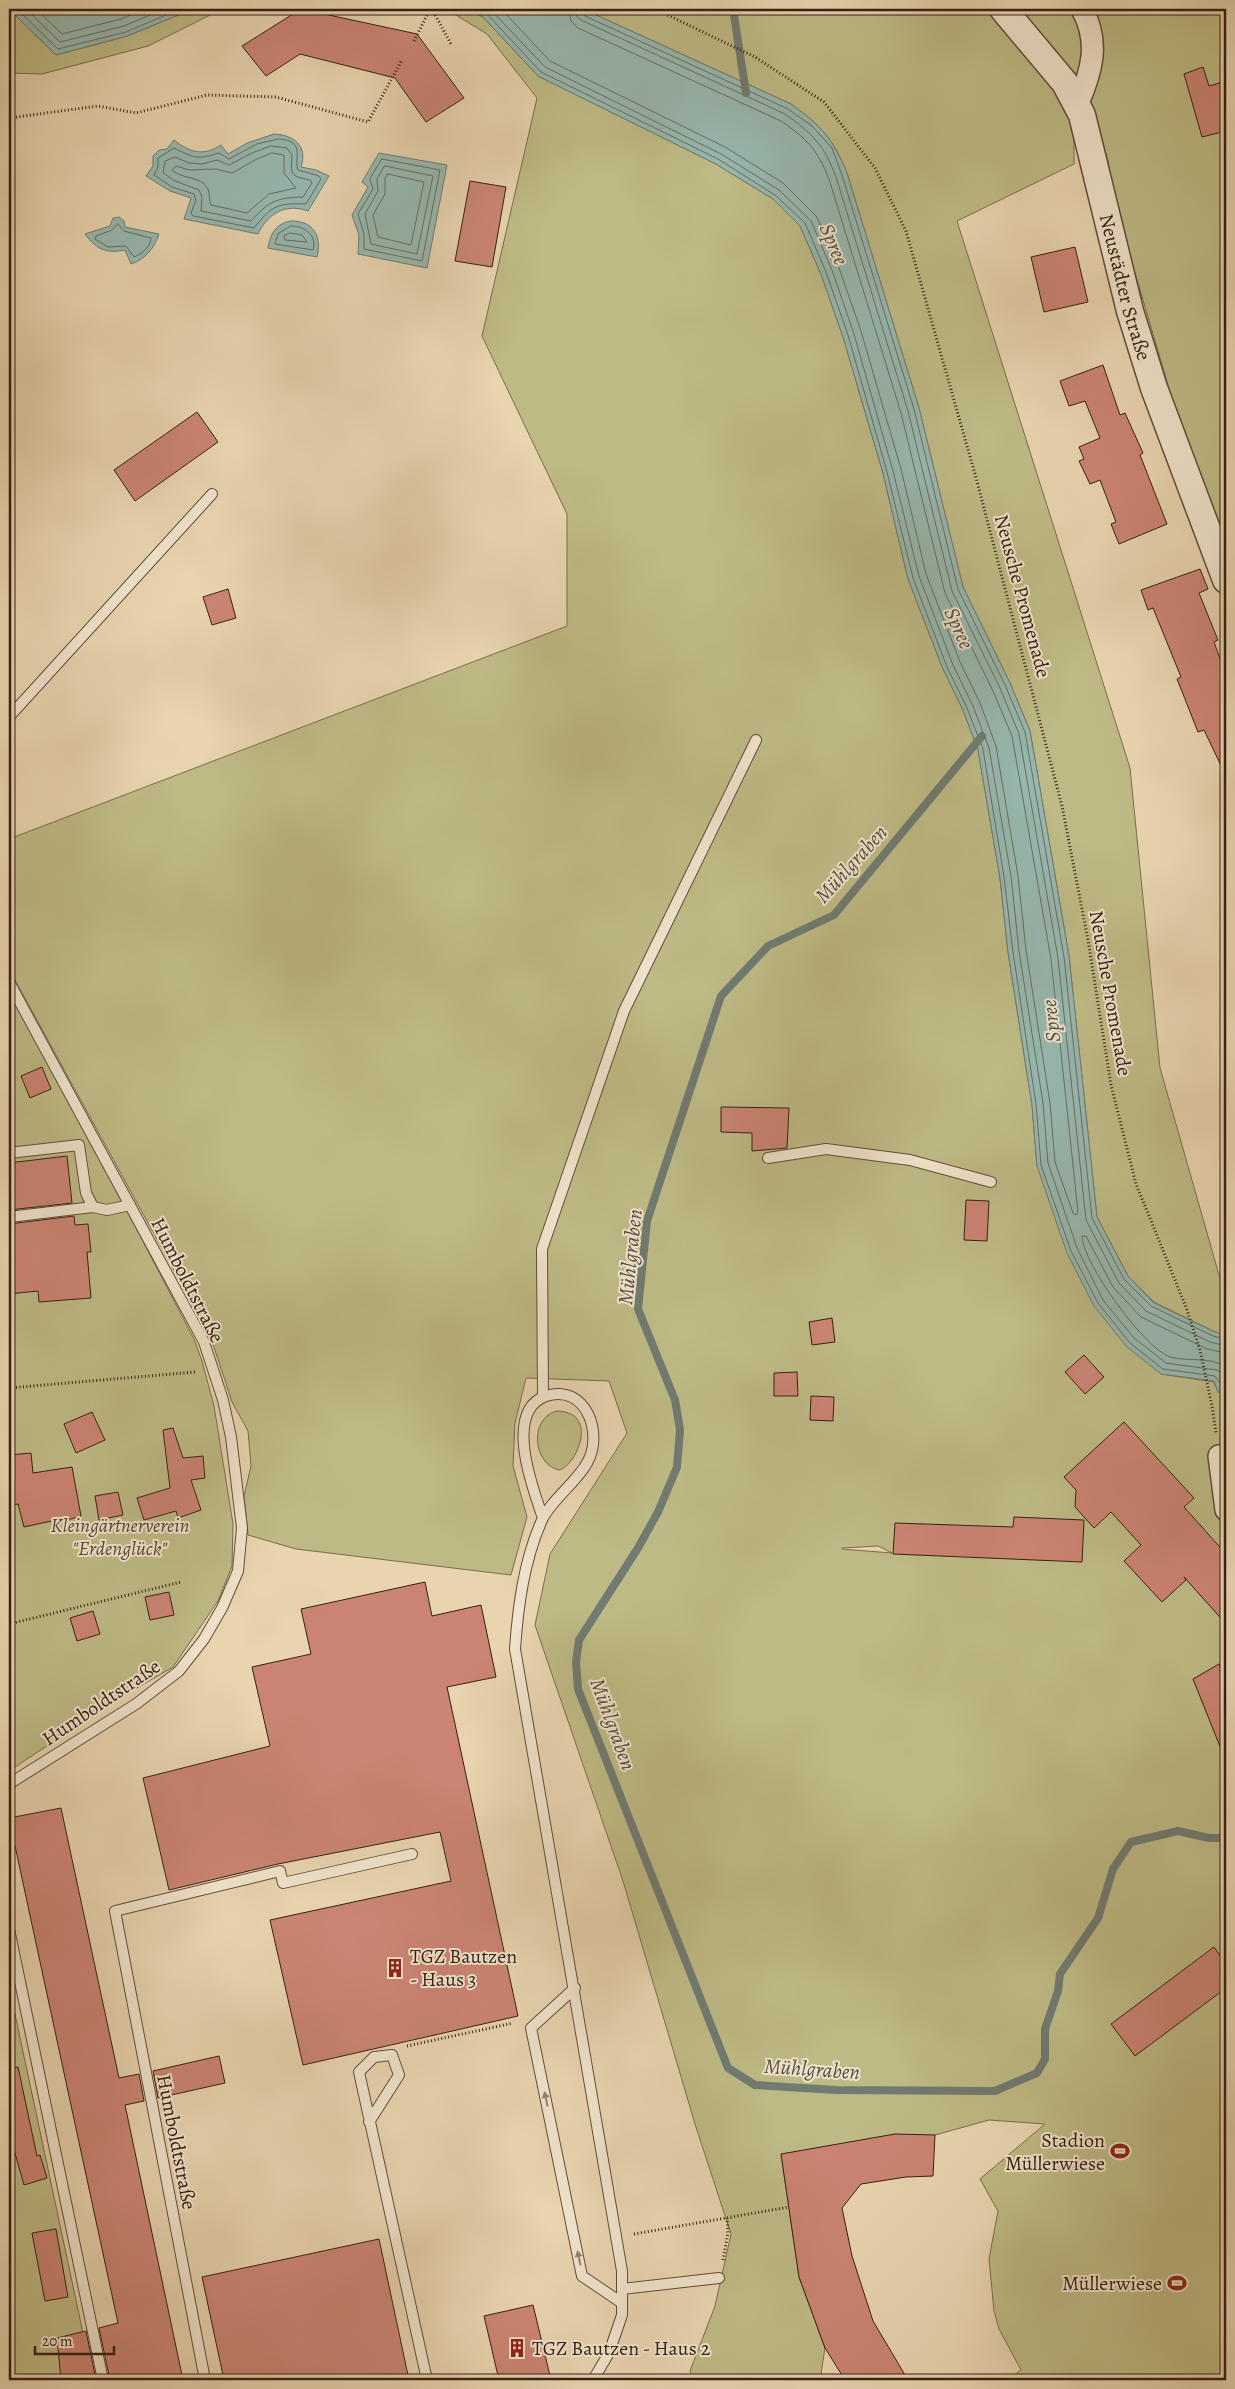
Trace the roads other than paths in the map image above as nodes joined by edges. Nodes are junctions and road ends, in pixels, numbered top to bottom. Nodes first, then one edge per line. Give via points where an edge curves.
1 (1003, 9) edge
2 (1082, 9) edge
3 (1078, 103) junction
4 (212, 494) dead end
5 (1226, 580) edge
6 (9, 716) edge
7 (756, 740) dead end
8 (9, 982) edge
9 (9, 1153) edge
10 (768, 1158) dead end
11 (991, 1182) dead end
12 (130, 1205) junction
13 (93, 1207) junction
14 (9, 1217) edge
15 (544, 1397) junction
16 (1219, 1456) road end
17 (1226, 1510) edge
18 (543, 1518) junction
19 (9, 1784) edge
20 (412, 1854) dead end
21 (9, 1929) edge
22 (575, 1988) junction
23 (369, 2122) junction
24 (719, 2278) road end
25 (622, 2288) junction
26 (622, 2303) junction
27 (103, 2380) edge
28 (205, 2380) edge
29 (427, 2380) edge
30 (592, 2380) edge

1 - 3 street, Neustädter Straße via 1044,56
2 - 3 street via 1092,33 1094,53 1090,76
3 - 5 street, Neustädter Straße via 1133,320 1154,388
4 - 6 lane
7 - 15 lane via 624,1011 542,1249
8 - 12 lane, Humboldtstraße
9 - 13 lane via 79,1145 86,1193
10 - 11 lane via 826,1149 910,1160
12 - 13 lane via 107,1210
12 - 19 lane, Humboldtstraße via 204,1342 213,1370 231,1437 242,1528 238,1571 204,1639 179,1672 136,1704
13 - 14 lane
15 - 18 lane via 534,1404 525,1418 523,1436 528,1473
15 - 18 lane via 557,1394 581,1402 594,1427 594,1447 587,1463
16 - 17 street
18 - 22 lane via 519,1601 514,1649
20 - 28 lane, Humboldtstraße via 283,1883 280,1871 114,1910
21 - 27 lane
22 - 25 lane via 622,2271
26 -> 22 lane via 582,2276 531,2028
23 - 23 lane via 359,2072 374,2056 392,2055 399,2075
23 - 29 lane
24 - 25 lane
25 - 26 lane
26 - 30 lane via 622,2315 609,2353

